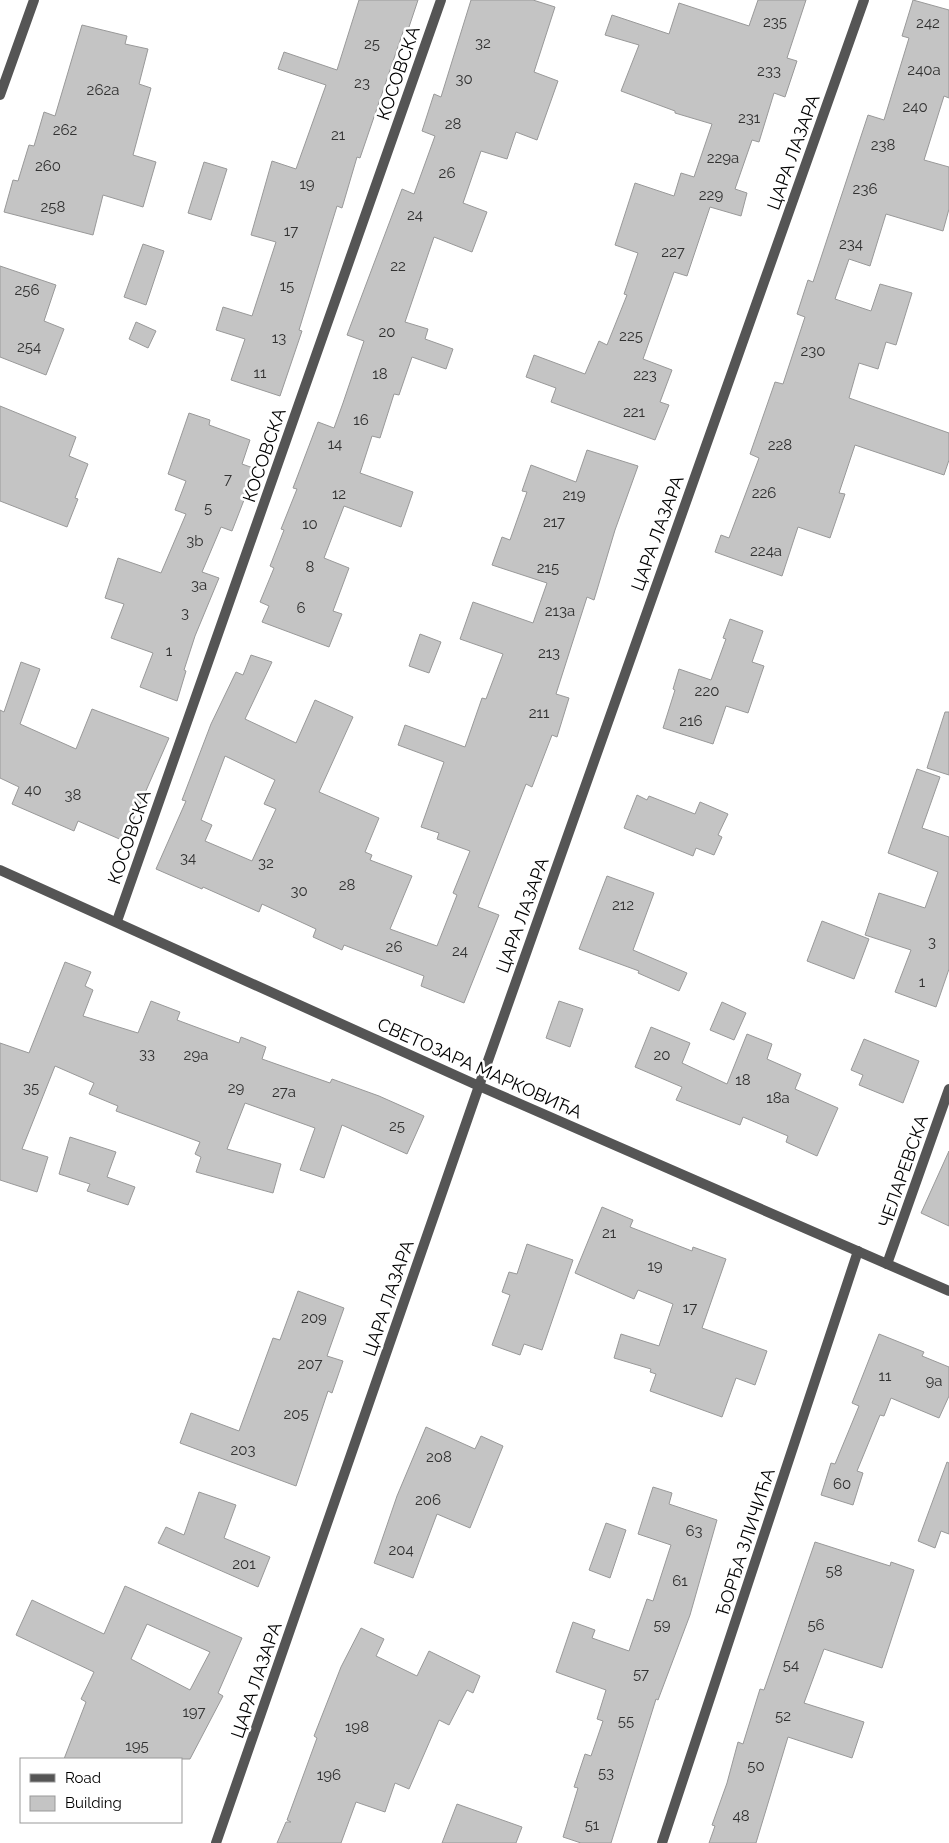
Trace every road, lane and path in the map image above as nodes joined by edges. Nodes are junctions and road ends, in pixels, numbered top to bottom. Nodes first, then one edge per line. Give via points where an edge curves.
1 (34, 0) edge
2 (441, 0) edge
3 (864, 0) edge
4 (0, 95) edge
5 (0, 870) edge
6 (117, 922) junction
7 (479, 1086) junction
8 (949, 1089) edge
9 (858, 1252) junction
10 (887, 1264) junction
11 (949, 1291) edge
12 (216, 1843) edge
13 (662, 1843) edge

1 - 4 street
2 - 6 street, КОСОВСКА
3 - 7 street, ЦАРА ЛАЗАРА
5 - 6 street, СВЕТОЗАРА МАРКОВИЋА
6 - 7 street, СВЕТОЗАРА МАРКОВИЋА
7 - 9 street, СВЕТОЗАРА МАРКОВИЋА
7 - 12 street, ЦАРА ЛАЗАРА
8 - 10 street, ЧЕЛАРЕВСКА
9 - 10 street, СВЕТОЗАРА МАРКОВИЋА
9 - 13 street, ЂОРЂА ЗЛИЧИЋА
10 - 11 street, СВЕТОЗАРА МАРКОВИЋА

